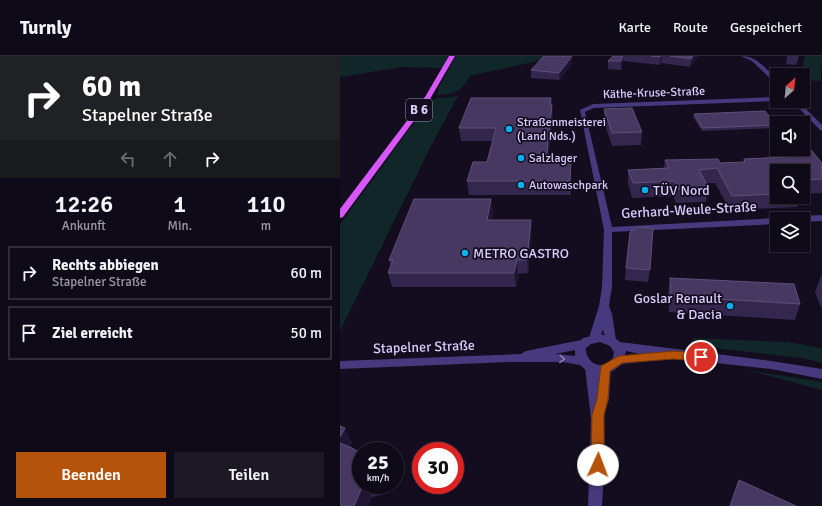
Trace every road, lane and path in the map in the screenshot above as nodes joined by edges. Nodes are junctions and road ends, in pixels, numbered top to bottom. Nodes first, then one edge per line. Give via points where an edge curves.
1 (452, 56) edge
2 (744, 56) edge
3 (770, 76) edge
4 (770, 99) edge
5 (802, 108) edge
6 (822, 129) edge
7 (340, 215) edge
8 (822, 218) edge
9 (810, 219) edge
10 (770, 221) edge
11 (608, 230) junction
12 (604, 306) junction
13 (595, 338) junction
14 (614, 343) junction
15 (583, 344) junction
16 (673, 355) junction
17 (510, 358) junction
18 (619, 360) junction
19 (586, 364) junction
20 (340, 365) edge
21 (605, 369) junction
22 (822, 374) edge
23 (598, 415) junction
24 (595, 506) edge

1 - 7 main road, B 6 via 428,98
2 - 3 street via 754,60
4 - 11 street, Käthe-Kruse-Straße via 593,106 582,111
5 - 6 street
8 - 9 street
10 - 11 street, Gerhard-Weule-Straße
11 - 12 street, Gerhard-Weule-Straße
12 - 13 street, Gerhard-Weule-Straße
12 - 14 street, Gerhard-Weule-Straße
13 - 14 street
13 - 15 street, Stapelner Straße
14 - 16 street
14 - 18 street via 620,350
15 - 17 street, Stapelner Straße
15 - 19 street via 579,352
16 - 18 street
16 - 22 street via 730,359
17 -> 19 street, Stapelner Straße via 563,358
17 - 20 street, Stapelner Straße
18 - 21 street
19 - 21 street, Stapelner Straße
19 - 23 street via 596,386
21 - 23 street via 603,399
23 - 24 street

